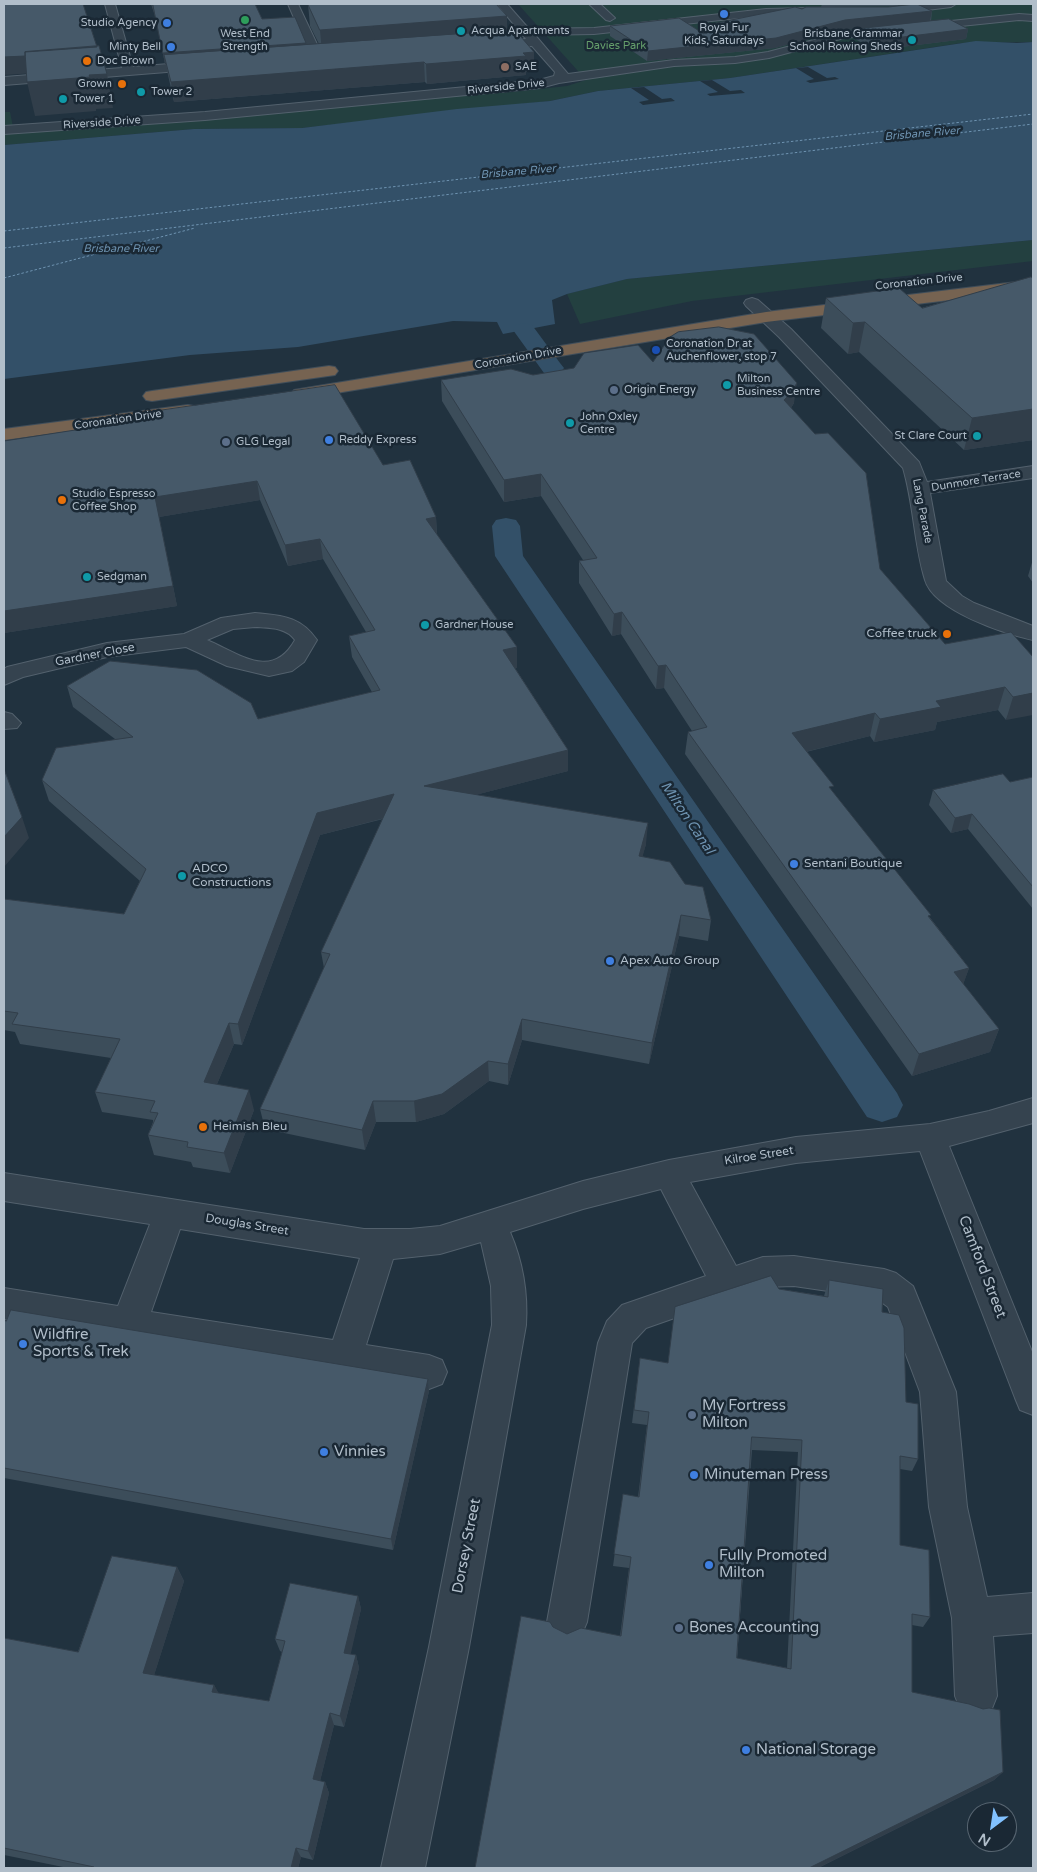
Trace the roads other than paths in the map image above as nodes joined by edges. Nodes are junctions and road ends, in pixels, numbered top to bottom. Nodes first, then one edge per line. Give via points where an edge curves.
1 (110, 4) edge
2 (293, 4) edge
3 (502, 4) edge
4 (594, 4) edge
5 (951, 4) edge
6 (820, 12) edge
7 (876, 12) edge
8 (610, 18) dead end
9 (1033, 18) edge
10 (527, 32) junction
11 (534, 42) junction
12 (478, 46) edge
13 (332, 56) edge
14 (695, 62) junction
15 (217, 64) edge
16 (128, 70) junction
17 (558, 79) junction
18 (4, 80) edge
19 (636, 83) dead end
20 (4, 130) edge
21 (1033, 270) edge
22 (1014, 272) dead end
23 (1033, 286) edge
24 (772, 300) dead end
25 (744, 304) joint
26 (766, 317) junction
27 (342, 370) dead end
28 (283, 397) edge
29 (132, 399) dead end
30 (206, 408) edge
31 (4, 435) edge
32 (1033, 472) edge
33 (919, 489) junction
34 (1033, 633) edge
35 (188, 640) dead end
36 (4, 678) edge
37 (1033, 1111) edge
38 (930, 1137) junction
39 (668, 1172) junction
40 (4, 1187) edge
41 (170, 1213) junction
42 (490, 1224) junction
43 (381, 1245) junction
44 (727, 1282) junction
45 (4, 1304) edge
46 (129, 1324) junction
47 (345, 1358) junction
48 (429, 1372) dead end
49 (1033, 1398) edge
50 (1033, 1613) edge
51 (972, 1618) junction
52 (567, 1622) dead end
53 (976, 1696) dead end
54 (403, 1868) edge

1 - 16 street
2 - 13 street via 312,57
3 - 10 street
4 - 8 street
5 - 7 street
6 - 10 street via 766,12 594,31
9 - 14 street, Riverside Drive via 844,36 769,55
10 - 11 street
11 - 12 street
11 - 17 street via 560,71 562,75
14 - 17 street, Riverside Drive
14 - 19 street via 652,72
15 - 16 street
16 - 18 street
17 - 20 street, Riverside Drive via 540,84 304,108
21 - 22 highway
23 - 26 highway, Coronation Drive
24 - 25 highway
25 - 26 street, Lang Parade
26 - 28 highway, Coronation Drive
26 - 33 street, Lang Parade via 905,457
27 - 29 highway, Coronation Drive
30 - 31 highway, Coronation Drive
32 - 33 street, Dunmore Terrace
33 - 34 street, Lang Parade via 939,588 965,607
35 - 36 street, Gardner Close via 107,650 15,672
37 - 38 street, Kilroe Street
38 - 39 street, Kilroe Street via 796,1150
38 - 49 street, Camford Street
39 - 42 street, Kilroe Street
39 - 44 street
40 - 41 street, Douglas Street
41 - 43 street, Douglas Street
41 - 46 street
42 - 43 street, Douglas Street via 440,1240
42 - 54 street, Dorsey Street via 507,1270 511,1302 509,1325
43 - 47 street
44 - 51 street via 763,1272 794,1271 884,1284 901,1297 938,1392 948,1507
44 - 52 street via 634,1316 619,1332
45 - 46 street
46 - 47 street
47 - 48 street
50 - 51 street
51 - 53 street

